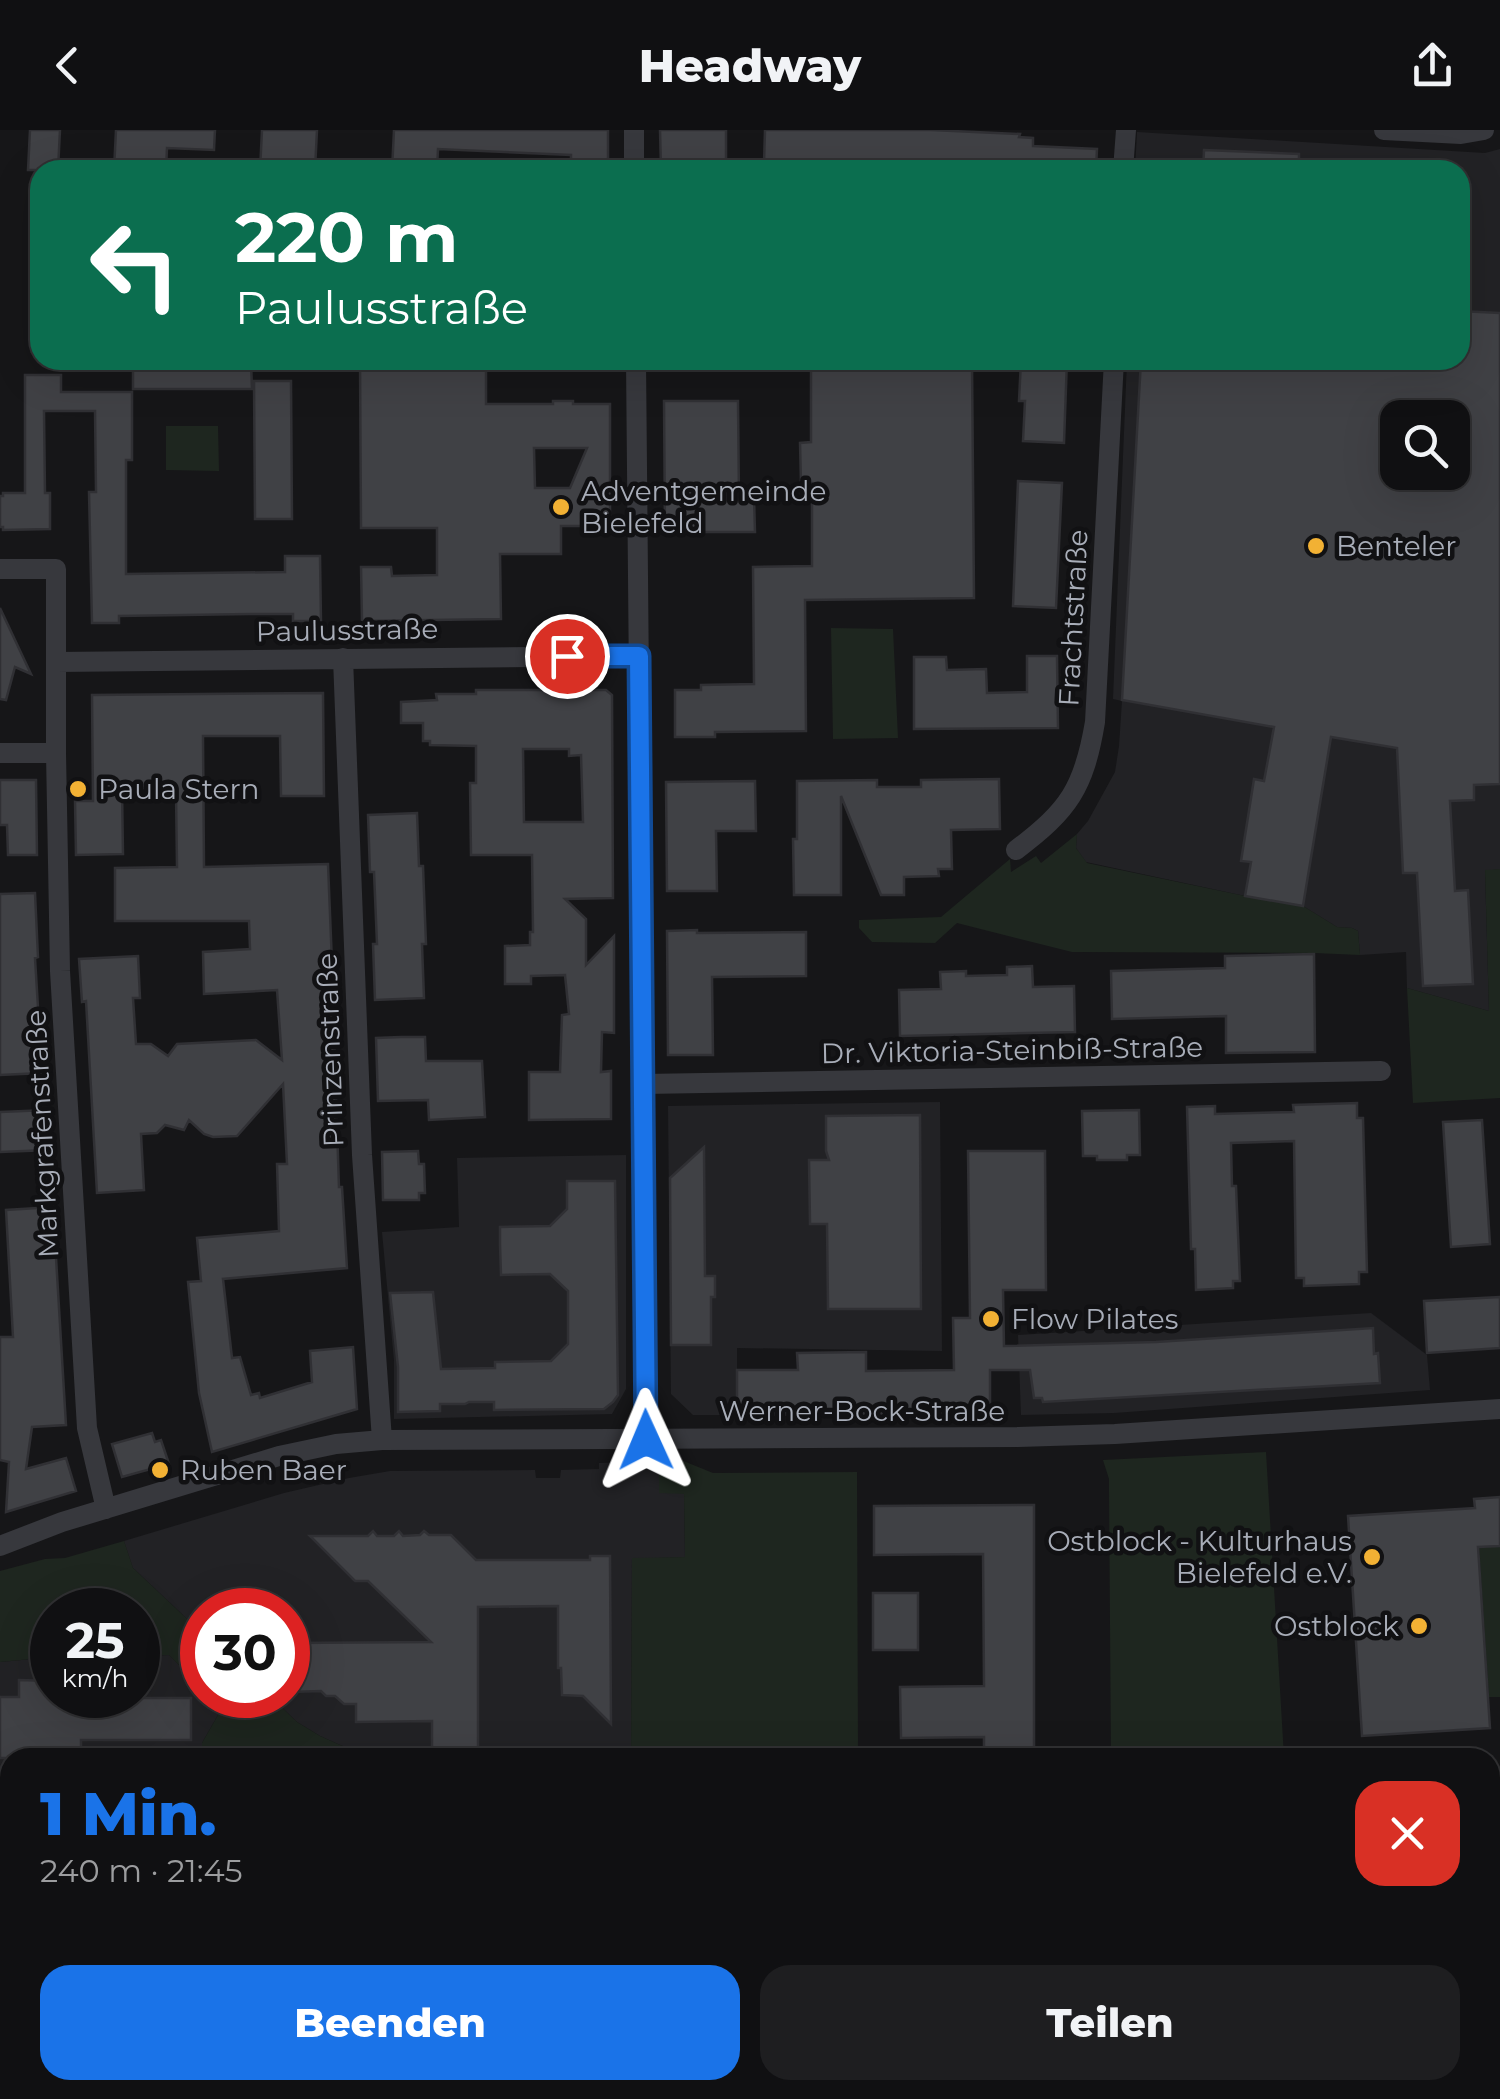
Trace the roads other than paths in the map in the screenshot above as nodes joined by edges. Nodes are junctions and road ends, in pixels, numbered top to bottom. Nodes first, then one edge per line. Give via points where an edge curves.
1 (634, 130) edge
2 (1126, 130) edge
3 (1384, 130) edge
4 (1484, 130) edge
5 (634, 160) edge
6 (1124, 160) edge
7 (636, 370) edge
8 (1113, 370) edge
9 (0, 568) edge
10 (639, 656) junction
11 (343, 658) junction
12 (56, 662) junction
13 (0, 753) edge
14 (56, 753) junction
15 (1016, 850) dead end
16 (1382, 1072) dead end
17 (644, 1084) junction
18 (1500, 1409) edge
19 (382, 1440) junction
20 (646, 1440) junction
21 (106, 1509) junction
22 (0, 1546) edge

1 - 5 street
2 - 6 street
3 - 4 street
7 - 10 street
8 - 15 street, Frachtstraße via 1090,750 1068,802
9 - 12 street via 56,569
10 - 11 street, Paulusstraße
10 - 17 street
11 - 12 street, Paulusstraße
11 - 19 street, Prinzenstraße via 362,1155
12 - 14 street
13 - 14 street
14 - 21 street, Markgrafenstraße via 60,971 87,1428
16 - 17 street, Dr. Viktoria-Steinbiß-Straße
17 - 20 street
18 - 20 street, Werner-Bock-Straße via 1097,1435
19 - 20 street, Werner-Bock-Straße
19 - 21 street, Werner-Bock-Straße via 279,1456
21 - 22 street, Werner-Bock-Straße

